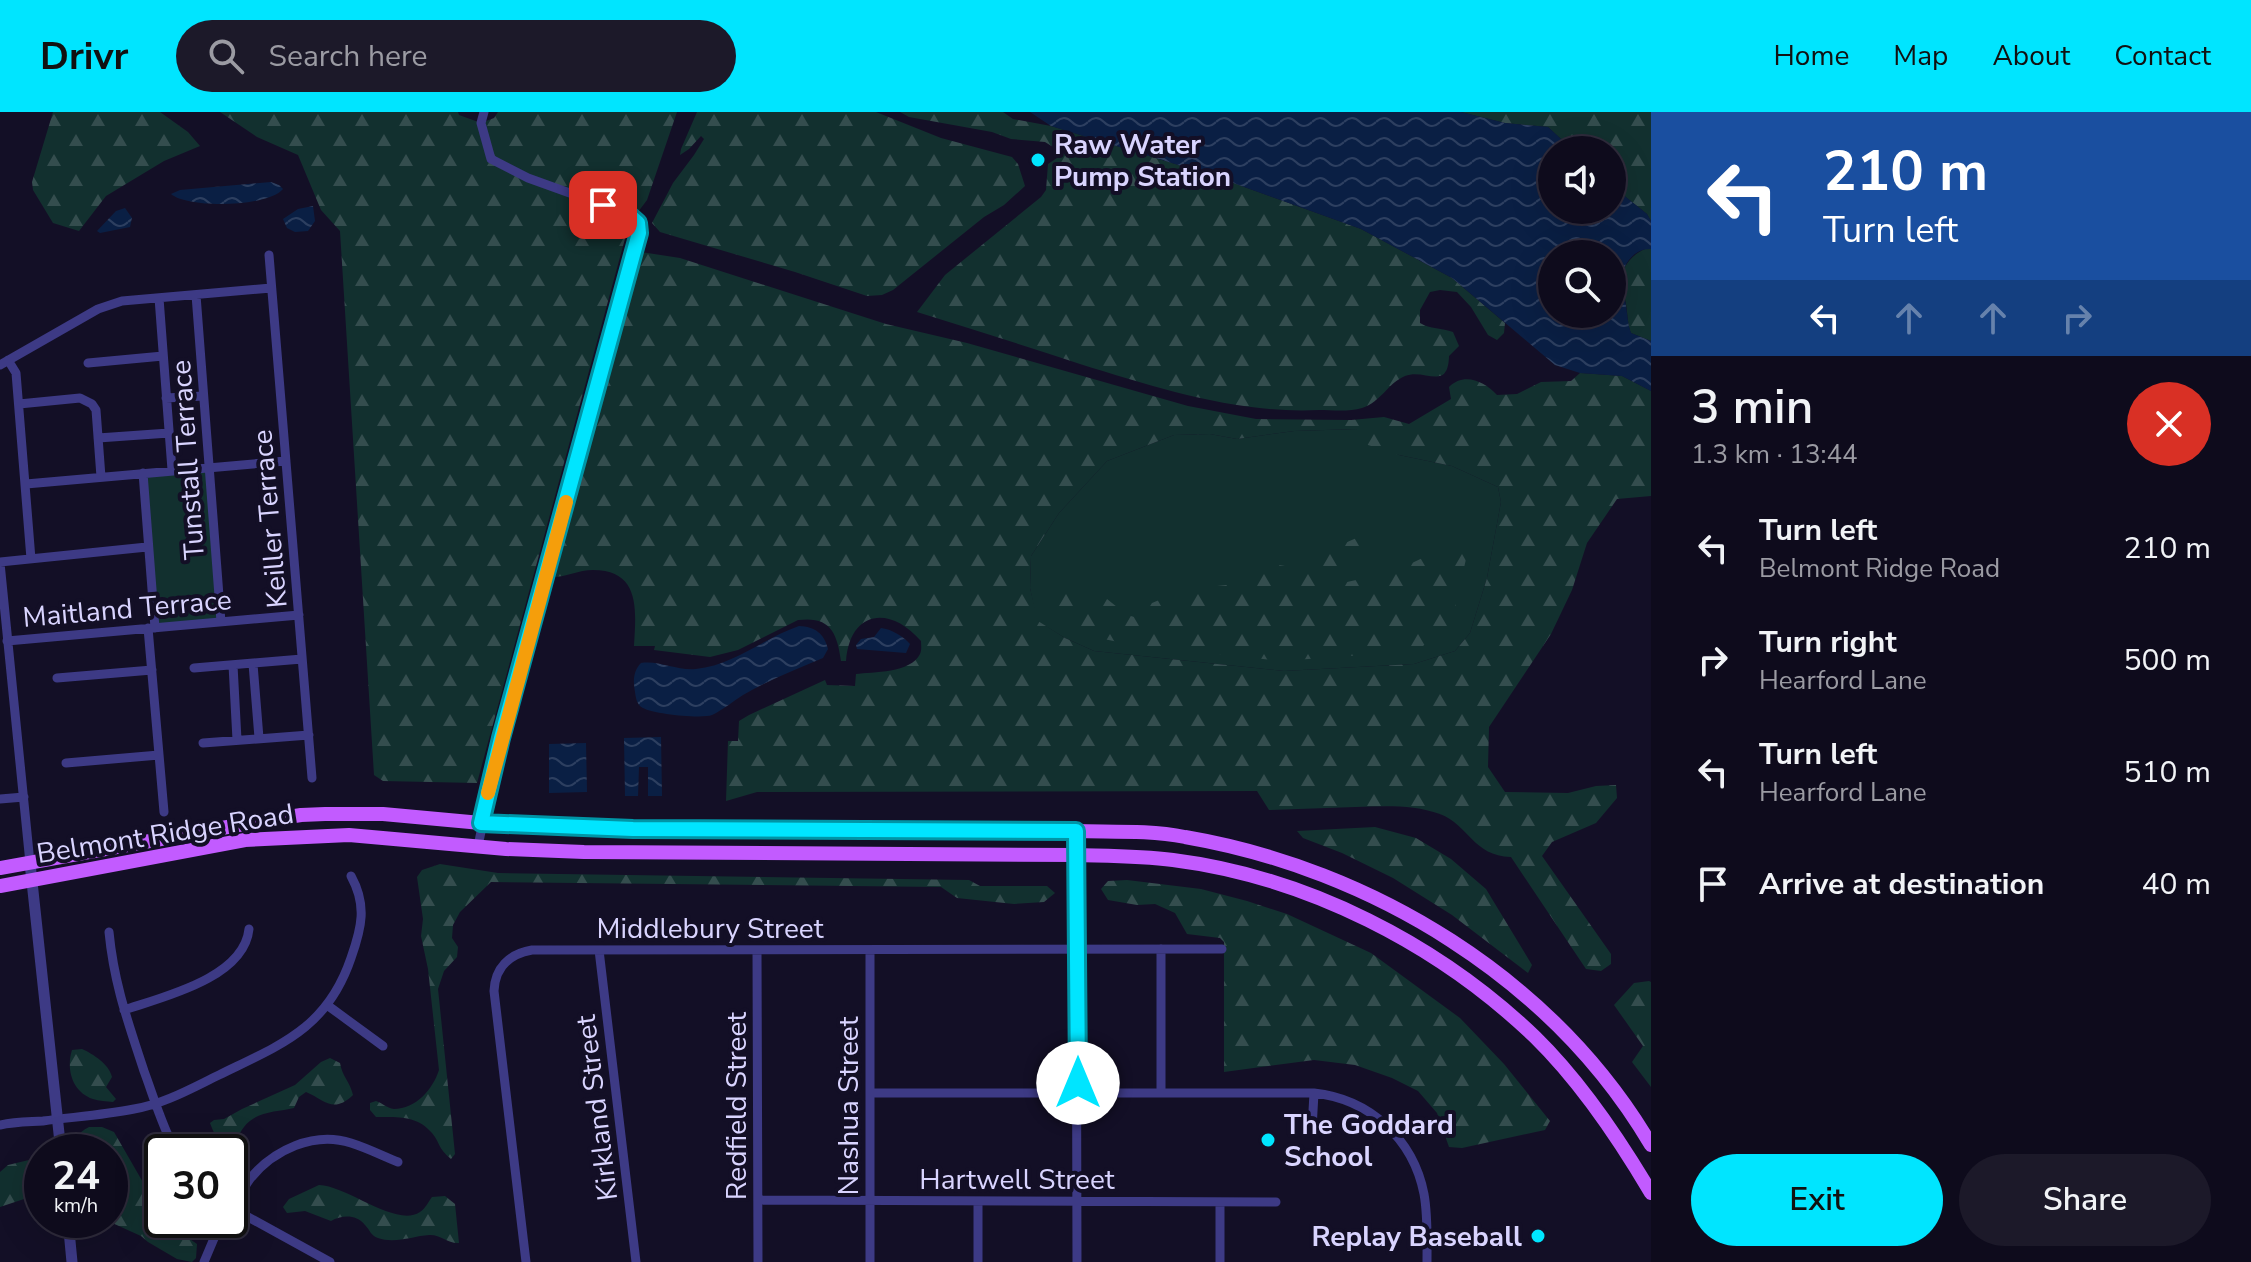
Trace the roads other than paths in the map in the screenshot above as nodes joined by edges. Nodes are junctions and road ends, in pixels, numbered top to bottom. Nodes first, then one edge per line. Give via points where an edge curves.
1 (484, 112) edge
2 (269, 255) dead end
3 (271, 288) junction
4 (196, 295) junction
5 (159, 298) junction
6 (163, 356) junction
7 (4, 362) edge
8 (88, 363) dead end
9 (203, 396) junction
10 (166, 398) junction
11 (19, 404) junction
12 (169, 433) junction
13 (98, 438) junction
14 (286, 461) junction
15 (209, 466) junction
16 (172, 470) junction
17 (143, 473) junction
18 (101, 477) junction
19 (26, 484) junction
20 (147, 547) junction
21 (31, 559) junction
22 (0, 563) edge
23 (299, 615) junction
24 (221, 622) junction
25 (152, 628) junction
26 (7, 641) junction
27 (302, 659) junction
28 (253, 664) junction
29 (233, 665) junction
30 (194, 668) dead end
31 (152, 670) junction
32 (57, 678) dead end
33 (309, 735) junction
34 (259, 738) junction
35 (237, 740) junction
36 (203, 743) dead end
37 (159, 755) junction
38 (66, 763) dead end
39 (312, 778) dead end
40 (24, 797) junction
41 (0, 799) edge
42 (164, 812) dead end
43 (481, 823) junction
44 (720, 829) junction
45 (1076, 831) junction
46 (478, 846) junction
47 (691, 853) junction
48 (1076, 855) junction
49 (30, 863) junction
50 (0, 868) edge
51 (351, 876) dead end
52 (32, 881) junction
53 (0, 886) edge
54 (249, 929) dead end
55 (109, 932) dead end
56 (1077, 949) junction
57 (1161, 949) junction
58 (1222, 949) dead end
59 (599, 950) junction
60 (757, 950) junction
61 (870, 950) junction
62 (327, 1005) junction
63 (124, 1010) junction
64 (383, 1046) dead end
65 (1077, 1092) junction
66 (870, 1093) junction
67 (1161, 1093) junction
68 (1314, 1093) junction
69 (156, 1104) junction
70 (57, 1119) junction
71 (0, 1125) edge
72 (1312, 1129) dead end
73 (59, 1134) edge
74 (168, 1134) edge
75 (1651, 1145) edge
76 (398, 1162) dead end
77 (248, 1182) edge
78 (1651, 1193) edge
79 (759, 1200) junction
80 (870, 1200) junction
81 (978, 1201) junction
82 (1077, 1201) junction
83 (1220, 1202) junction
84 (1276, 1202) dead end
85 (248, 1217) edge
86 (70, 1238) edge
87 (214, 1238) edge
88 (72, 1262) edge
89 (204, 1262) edge
90 (330, 1262) edge
91 (526, 1262) edge
92 (636, 1262) edge
93 (758, 1262) edge
94 (870, 1262) edge
95 (978, 1262) edge
96 (1077, 1262) edge
97 (1220, 1262) edge
98 (1427, 1262) edge

1 - 43 street via 481,123 491,159 628,214 638,223 639,233
2 - 3 street, Keiller Terrace
3 - 4 street
3 - 14 street, Keiller Terrace
4 - 5 street
4 - 9 street, Tunstall Terrace
5 - 6 street
5 - 7 street via 98,309
6 - 8 street
6 - 10 street
7 - 11 street via 16,373
9 - 10 street
9 - 15 street, Tunstall Terrace
10 - 12 street
11 - 13 street via 86,399 96,410
11 - 19 street
12 - 13 street
12 - 16 street
13 - 18 street
14 - 15 street
14 - 23 street, Keiller Terrace
15 - 16 street
15 - 24 street, Tunstall Terrace
16 - 17 street
17 - 18 street
17 - 20 street
18 - 19 street
19 - 21 street
20 - 21 street
20 - 25 street
21 - 22 street
22 - 26 street
23 - 24 street, Maitland Terrace
23 - 27 street, Keiller Terrace
24 - 25 street, Maitland Terrace
25 - 26 street, Maitland Terrace
25 - 31 street
26 - 40 street
27 - 28 street
27 - 33 street, Keiller Terrace
28 - 29 street
28 - 34 street
29 - 30 street
29 - 35 street
31 - 32 street
31 - 37 street
33 - 34 street
33 - 39 street, Keiller Terrace
34 - 35 street
35 - 36 street
37 - 38 street
37 - 42 street
40 - 41 street
40 - 49 street
43 - 44 main road, Belmont Ridge Road
43 - 46 street
43 - 49 main road, Belmont Ridge Road via 383,814 301,815
44 - 45 main road, Belmont Ridge Road
44 - 47 main road via 711,848
45 - 48 street
45 - 75 main road, Belmont Ridge Road via 1182,836 1266,855 1404,912 1473,955 1551,1020 1603,1076
46 - 47 main road, Belmont Ridge Road
46 - 52 main road, Belmont Ridge Road via 349,835 276,837
47 - 48 main road, Belmont Ridge Road
48 - 56 street
48 - 78 main road, Belmont Ridge Road via 1174,860 1231,871 1330,903 1409,942 1535,1037 1611,1128
49 - 50 main road, Belmont Ridge Road
49 - 52 street
51 - 62 street via 359,891 361,919 348,967
52 - 53 main road, Belmont Ridge Road
52 - 70 street
54 - 63 street via 236,958 214,974
55 - 63 street
56 - 57 street, Middlebury Street
56 - 61 street, Middlebury Street
56 - 65 street
57 - 58 street, Middlebury Street
57 - 67 street
59 - 60 street, Middlebury Street
59 - 91 street, Middlebury Street via 523,951 505,962 495,981
59 - 92 street, Kirkland Street
60 - 61 street, Middlebury Street
60 - 79 street, Redfield Street
61 - 66 street, Nashua Street
62 - 64 street
62 - 69 street via 283,1044
63 - 69 street
65 - 66 street
65 - 67 street
65 - 82 street
66 - 80 street, Nashua Street
67 - 68 street
68 - 72 street
68 - 98 street via 1368,1110 1408,1151 1424,1193
69 - 70 street
69 - 74 street
70 - 71 street
70 - 73 street
76 - 77 street via 344,1141 302,1143 282,1151
79 - 80 street, Hartwell Street
79 - 93 street, Redfield Street
80 - 81 street, Hartwell Street
80 - 94 street, Nashua Street
81 - 82 street, Hartwell Street
81 - 95 street
82 - 83 street, Hartwell Street
82 - 96 street
83 - 84 street, Hartwell Street
83 - 97 street
85 - 90 street
86 - 88 street
87 - 89 street

